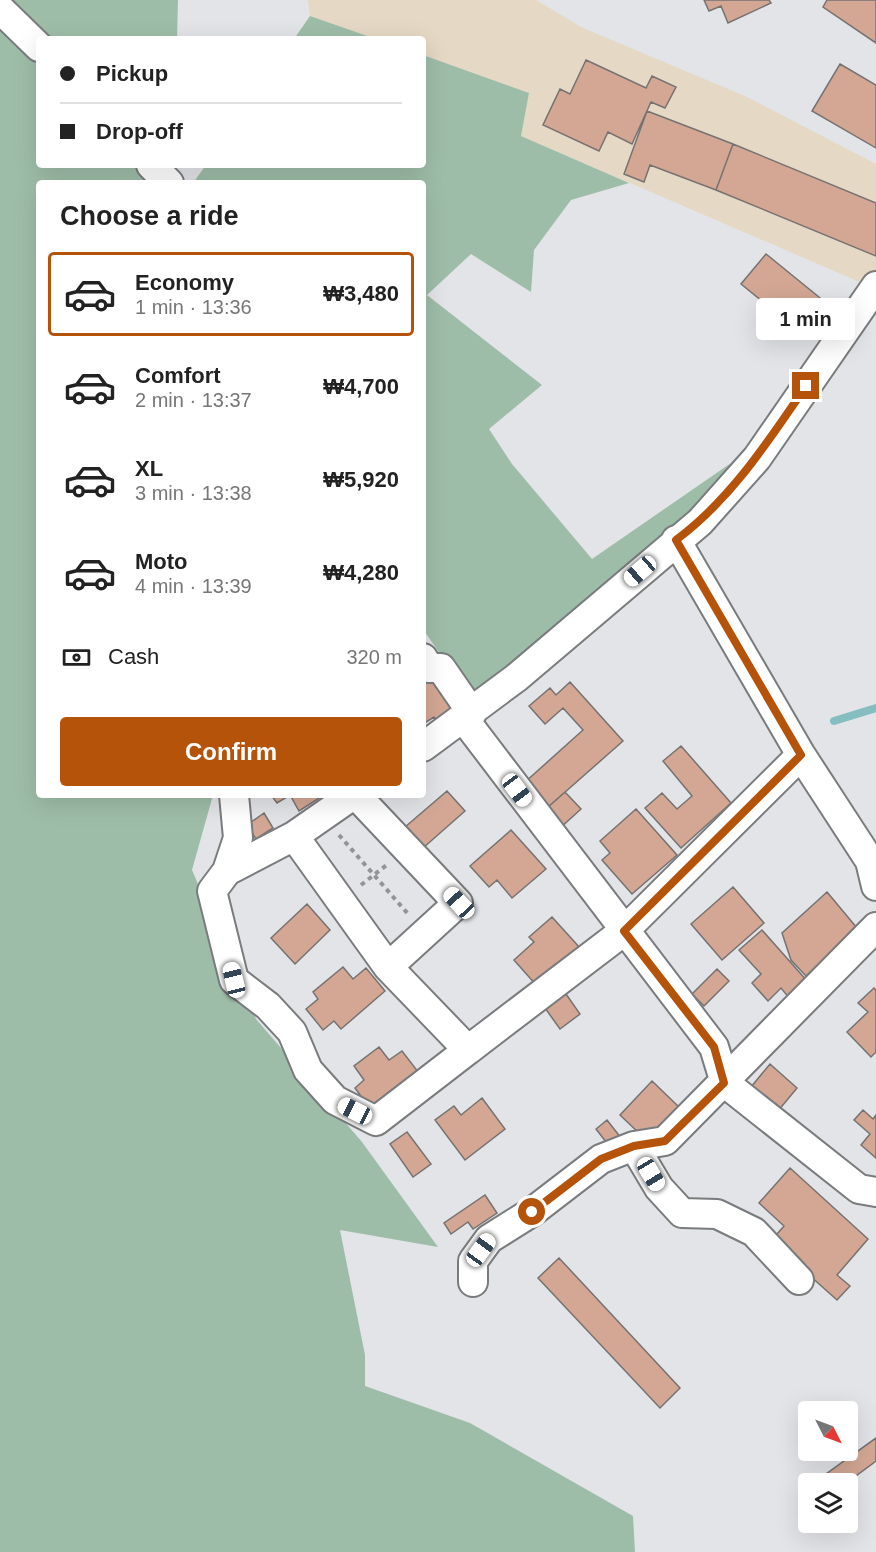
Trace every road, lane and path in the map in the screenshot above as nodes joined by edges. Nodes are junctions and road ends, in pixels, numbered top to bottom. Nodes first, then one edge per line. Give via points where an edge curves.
1 (0, 9) edge
2 (36, 43) edge
3 (154, 168) edge
4 (166, 180) edge
5 (876, 286) edge
6 (676, 540) junction
7 (426, 663) edge
8 (468, 716) junction
9 (426, 745) edge
10 (801, 755) junction
11 (234, 798) edge
12 (350, 798) edge
13 (358, 798) edge
14 (322, 816) junction
15 (294, 836) junction
16 (408, 849) junction
17 (227, 871) junction
18 (374, 875) junction
19 (876, 886) edge
20 (340, 900) junction
21 (876, 927) edge
22 (624, 931) junction
23 (425, 933) junction
24 (388, 967) junction
25 (468, 1050) junction
26 (724, 1083) junction
27 (634, 1146) junction
28 (876, 1192) edge
29 (799, 1280) dead end
30 (473, 1282) dead end

1 - 2 street
3 - 4 street
5 - 6 street via 757,458 700,522
6 - 8 street
6 - 10 street
7 - 8 street via 429,668 441,668
8 - 9 street
8 - 22 street
10 - 19 street via 870,861
10 - 22 street
11 - 17 street via 238,838
12 - 14 street
13 - 16 street
14 - 15 street
14 - 18 path
15 - 17 street
15 - 20 street
16 - 18 path
16 - 23 street via 459,903
17 - 25 street via 212,891 234,980 268,1006 292,1032 308,1070 335,1100 376,1121
18 - 20 path
18 - 23 path
20 - 24 street
21 - 26 street
22 - 25 street
22 - 26 street via 714,1047
23 - 24 street
24 - 25 street
26 - 27 street via 665,1141
26 - 28 street via 859,1189
27 - 29 street via 659,1188 682,1213 717,1214 754,1232
27 - 30 street via 601,1159 532,1212 489,1239 473,1261

